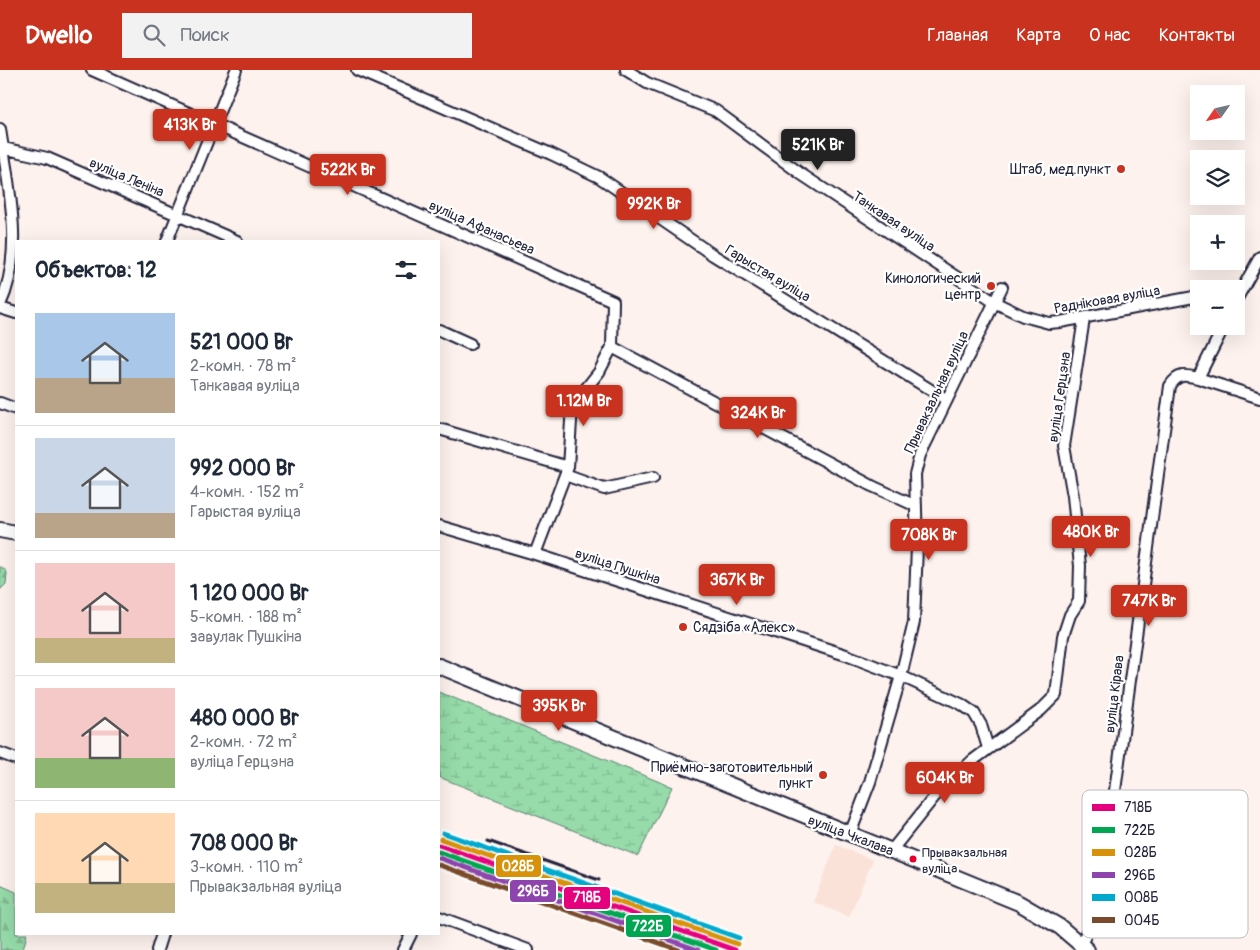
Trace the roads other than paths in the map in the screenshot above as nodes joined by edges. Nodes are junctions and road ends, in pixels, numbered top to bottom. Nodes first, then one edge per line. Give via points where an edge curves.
1 (92, 70) edge
2 (236, 70) edge
3 (357, 70) edge
4 (626, 70) edge
5 (214, 123) junction
6 (0, 129) edge
7 (3, 148) junction
8 (179, 214) junction
9 (167, 240) edge
10 (235, 240) edge
11 (1260, 256) edge
12 (1244, 280) edge
13 (1002, 286) dead end
14 (1190, 298) edge
15 (994, 302) junction
16 (0, 307) edge
17 (15, 313) edge
18 (1084, 319) junction
19 (440, 330) edge
20 (1220, 335) edge
21 (470, 344) dead end
22 (612, 347) junction
23 (1198, 378) junction
24 (1260, 398) edge
25 (946, 400) junction
26 (0, 403) edge
27 (15, 409) edge
28 (440, 428) edge
29 (567, 471) junction
30 (653, 478) dead end
31 (916, 506) junction
32 (440, 526) edge
33 (0, 530) edge
34 (15, 533) edge
35 (535, 554) junction
36 (440, 666) edge
37 (901, 676) junction
38 (988, 748) junction
39 (0, 753) edge
40 (15, 759) edge
41 (1115, 790) edge
42 (850, 834) junction
43 (891, 851) junction
44 (440, 917) edge
45 (162, 935) edge
46 (410, 935) edge
47 (1084, 947) edge
48 (157, 950) edge
49 (403, 950) edge
50 (528, 950) edge

1 - 5 street, вуліца Афанасьева
2 - 5 street
3 - 25 street, Гарыстая вуліца via 599,177 713,256
4 - 15 street, Танкавая вуліца via 647,83 716,111 801,174
5 - 8 street
5 - 22 street, вуліца Афанасьева via 613,301
6 - 7 street
7 - 8 street, вуліца Леніна via 47,158
7 - 16 street via 10,200 12,257
8 - 9 street
8 - 10 street, вуліца Леніна
11 - 12 street
13 - 15 street, Прывакзальная вуліца
14 - 18 street, Радніковая вуліца
15 - 18 street, Радніковая вуліца via 1023,316 1049,322
15 - 25 street, Прывакзальная вуліца
16 - 17 street
18 - 38 street, вуліца Герцэна via 1064,446 1080,566 1079,601 1063,636 1056,695 1041,710
19 - 21 street
20 - 23 street
22 - 29 street via 599,372 572,406
22 - 31 street via 872,486
23 - 24 street
23 - 41 street, вуліца Кірава via 1183,375 1175,378 1170,386
25 - 31 street, Прывакзальная вуліца via 920,455 916,474
26 - 27 street
28 - 29 street
29 - 30 street via 604,489
29 - 35 street
31 - 37 street, Прывакзальная вуліца via 914,622
32 - 35 street, вуліца Пушкіна
33 - 34 street
35 - 37 street, вуліца Пушкіна via 846,655
36 - 42 street, вуліца Чкалава
37 - 38 street, вуліца Пушкіна via 962,704 974,713
37 - 42 street, Прывакзальная вуліца via 870,782
38 - 43 street, вуліца Герцэна via 935,796
39 - 40 street
42 - 43 street, вуліца Чкалава
43 - 47 street, вуліца Чкалава via 1019,903
44 - 50 street
45 - 48 street
46 - 49 street

